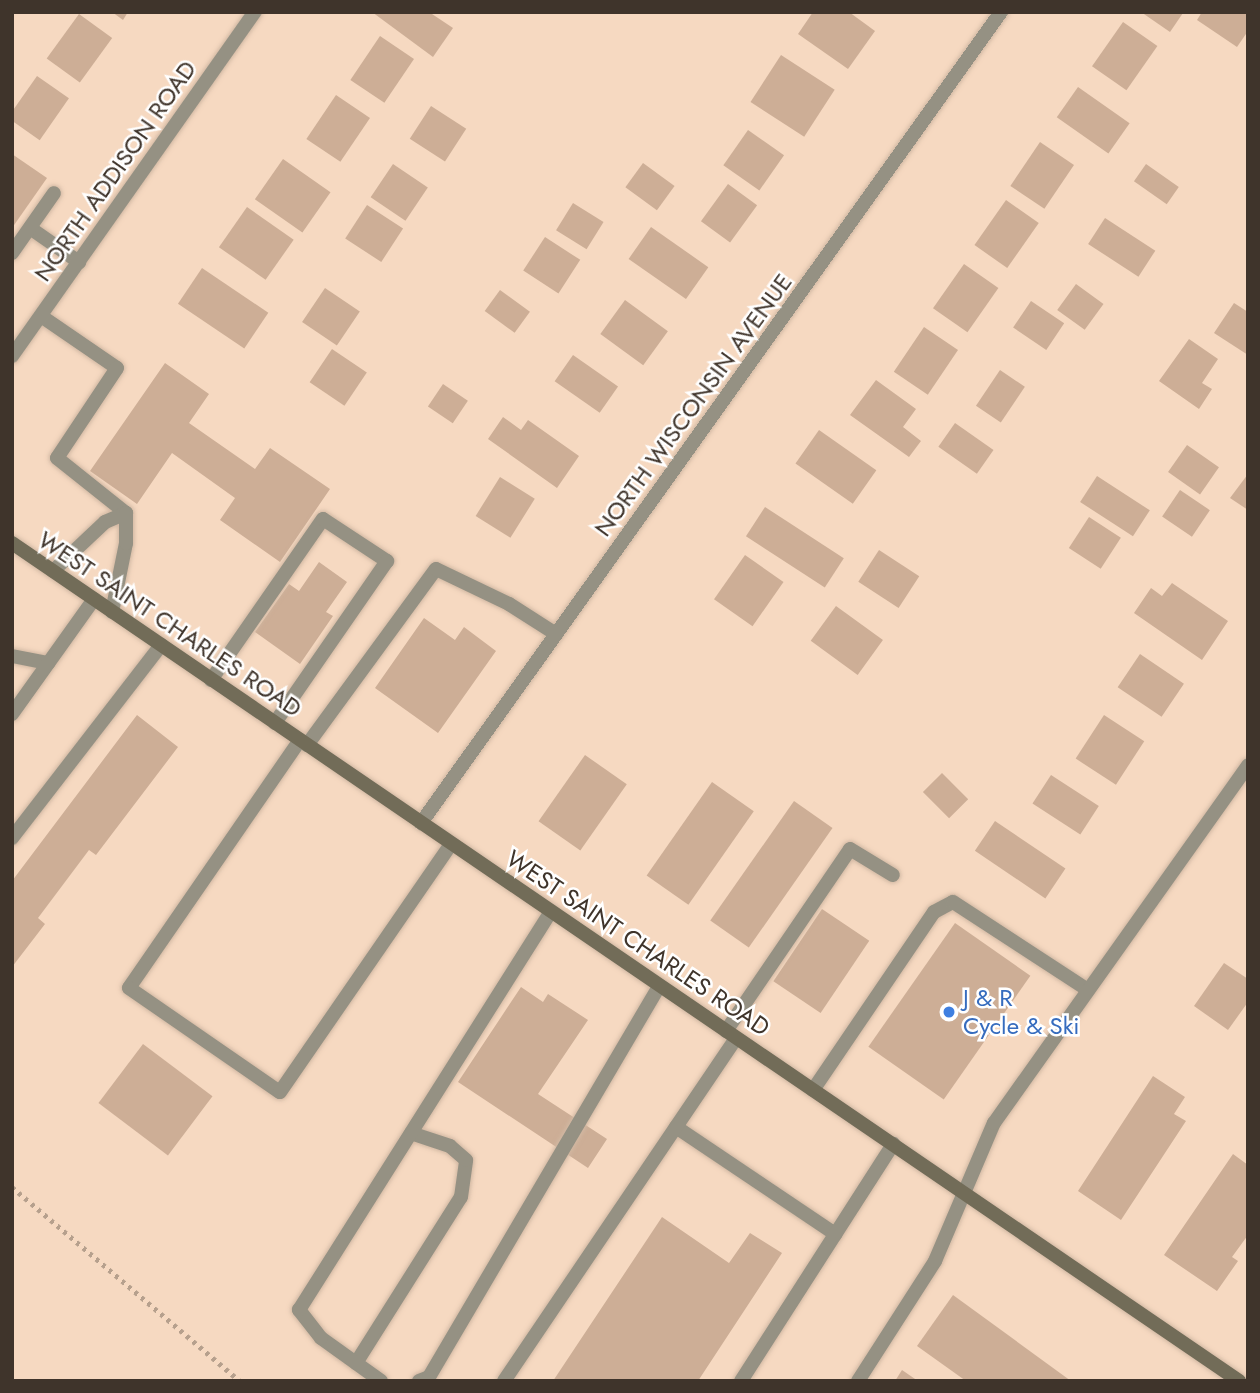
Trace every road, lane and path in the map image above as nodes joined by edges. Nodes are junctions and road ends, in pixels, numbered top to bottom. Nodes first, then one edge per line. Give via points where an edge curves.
1 (255, 12) edge
2 (1001, 12) edge
3 (54, 193) dead end
4 (30, 228) junction
5 (12, 253) edge
6 (79, 262) junction
7 (41, 316) junction
8 (12, 356) edge
9 (126, 513) junction
10 (12, 543) edge
11 (52, 571) junction
12 (94, 599) junction
13 (112, 612) junction
14 (556, 634) junction
15 (161, 645) junction
16 (12, 656) edge
17 (48, 663) junction
18 (211, 680) junction
19 (12, 714) edge
20 (275, 723) junction
21 (304, 743) junction
22 (1248, 765) edge
23 (421, 823) junction
24 (12, 838) edge
25 (451, 844) junction
26 (892, 875) dead end
27 (551, 912) junction
28 (659, 986) junction
29 (1088, 990) junction
30 (731, 1034) junction
31 (813, 1090) junction
32 (676, 1127) junction
33 (411, 1133) junction
34 (892, 1144) junction
35 (12, 1187) edge
36 (964, 1193) junction
37 (835, 1234) junction
38 (356, 1363) junction
39 (428, 1379) edge
40 (240, 1381) edge
41 (381, 1381) edge
42 (504, 1381) edge
43 (741, 1381) edge
44 (858, 1381) edge
45 (1239, 1381) edge

1 - 6 street, NORTH ADDISON ROAD
2 - 14 street, NORTH WISCONSIN AVENUE
3 - 4 street
4 - 5 street
4 - 6 street
6 - 7 street, NORTH ADDISON ROAD
7 - 8 street, NORTH ADDISON ROAD
7 - 9 street via 117,368 57,458
9 - 11 street via 105,522
9 - 13 street via 126,543
10 - 11 main road, WEST SAINT CHARLES ROAD
11 - 12 main road, WEST SAINT CHARLES ROAD
12 - 13 main road, WEST SAINT CHARLES ROAD
12 - 17 street
13 - 15 main road, WEST SAINT CHARLES ROAD
14 - 21 street via 509,604 436,569
14 - 23 street, NORTH WISCONSIN AVENUE
15 - 18 main road, WEST SAINT CHARLES ROAD
15 - 24 street
16 - 17 street
17 - 19 street
18 - 20 main road, WEST SAINT CHARLES ROAD
18 - 20 street via 323,519 387,561
20 - 21 main road, WEST SAINT CHARLES ROAD
21 - 23 main road, WEST SAINT CHARLES ROAD
21 - 25 street via 129,988 280,1092
22 - 29 street
23 - 25 main road, WEST SAINT CHARLES ROAD
25 - 27 main road, WEST SAINT CHARLES ROAD
26 - 30 street via 850,849
27 - 28 main road, WEST SAINT CHARLES ROAD
27 - 33 street
28 - 30 main road, WEST SAINT CHARLES ROAD
28 - 39 street
29 - 31 street via 953,902 934,912
29 - 36 street via 994,1123
30 - 31 main road, WEST SAINT CHARLES ROAD
30 - 32 street
31 - 34 main road, WEST SAINT CHARLES ROAD
32 - 37 street
32 - 42 street
33 - 38 street via 299,1310 321,1338
33 - 38 street via 450,1146 466,1160 461,1197
34 - 36 main road, WEST SAINT CHARLES ROAD
34 - 37 street
35 - 40 path
36 - 44 street via 934,1261
36 - 45 main road, WEST SAINT CHARLES ROAD
37 - 43 street
38 - 41 street

